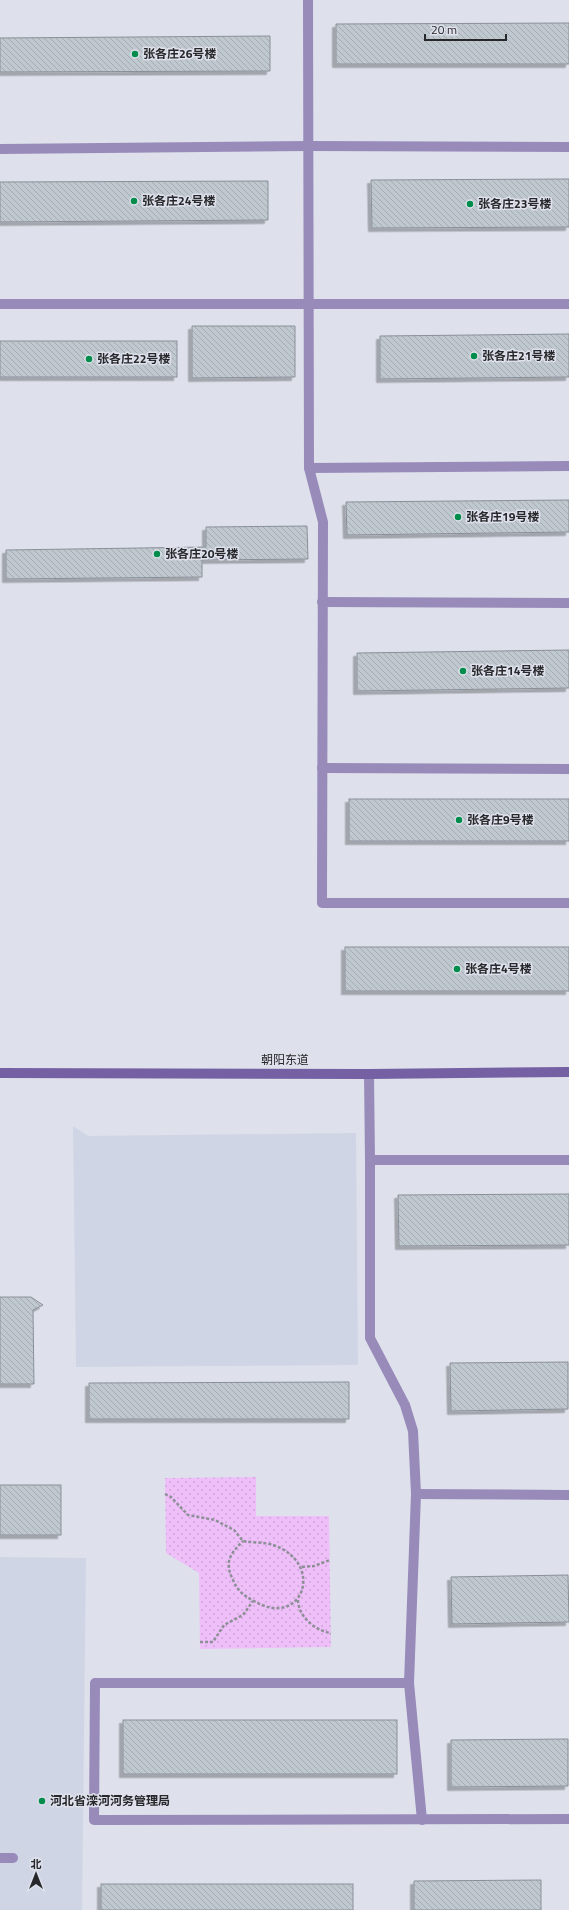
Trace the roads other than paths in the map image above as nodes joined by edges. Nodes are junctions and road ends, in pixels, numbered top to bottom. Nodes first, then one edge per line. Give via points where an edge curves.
1 (308, 0) edge
2 (308, 146) junction
3 (569, 147) edge
4 (0, 149) edge
5 (0, 304) edge
6 (308, 304) junction
7 (569, 304) edge
8 (569, 466) edge
9 (308, 468) junction
10 (322, 602) junction
11 (569, 603) edge
12 (322, 768) junction
13 (569, 769) edge
14 (569, 903) edge
15 (569, 1072) edge
16 (0, 1073) edge
17 (369, 1074) junction
18 (370, 1160) junction
19 (569, 1160) edge
20 (416, 1494) junction
21 (569, 1495) edge
22 (410, 1683) junction
23 (569, 1819) edge
24 (422, 1820) junction
25 (0, 1858) edge
26 (13, 1858) dead end

1 - 2 lane
2 - 3 lane
2 - 4 lane
2 - 6 lane
5 - 6 lane
6 - 7 lane
6 - 9 lane
8 - 9 lane
9 - 10 lane via 323,522
10 - 11 lane
10 - 12 lane
12 - 13 lane
12 - 14 lane via 322,903
15 - 17 main road, 朝阳东道
16 - 17 main road, 朝阳东道
17 - 18 lane
18 - 19 lane
18 - 20 lane via 370,1338 405,1405 413,1431
20 - 21 lane
20 - 22 lane
22 - 24 lane
22 - 24 lane via 95,1683 94,1820
23 - 24 lane
25 - 26 lane

